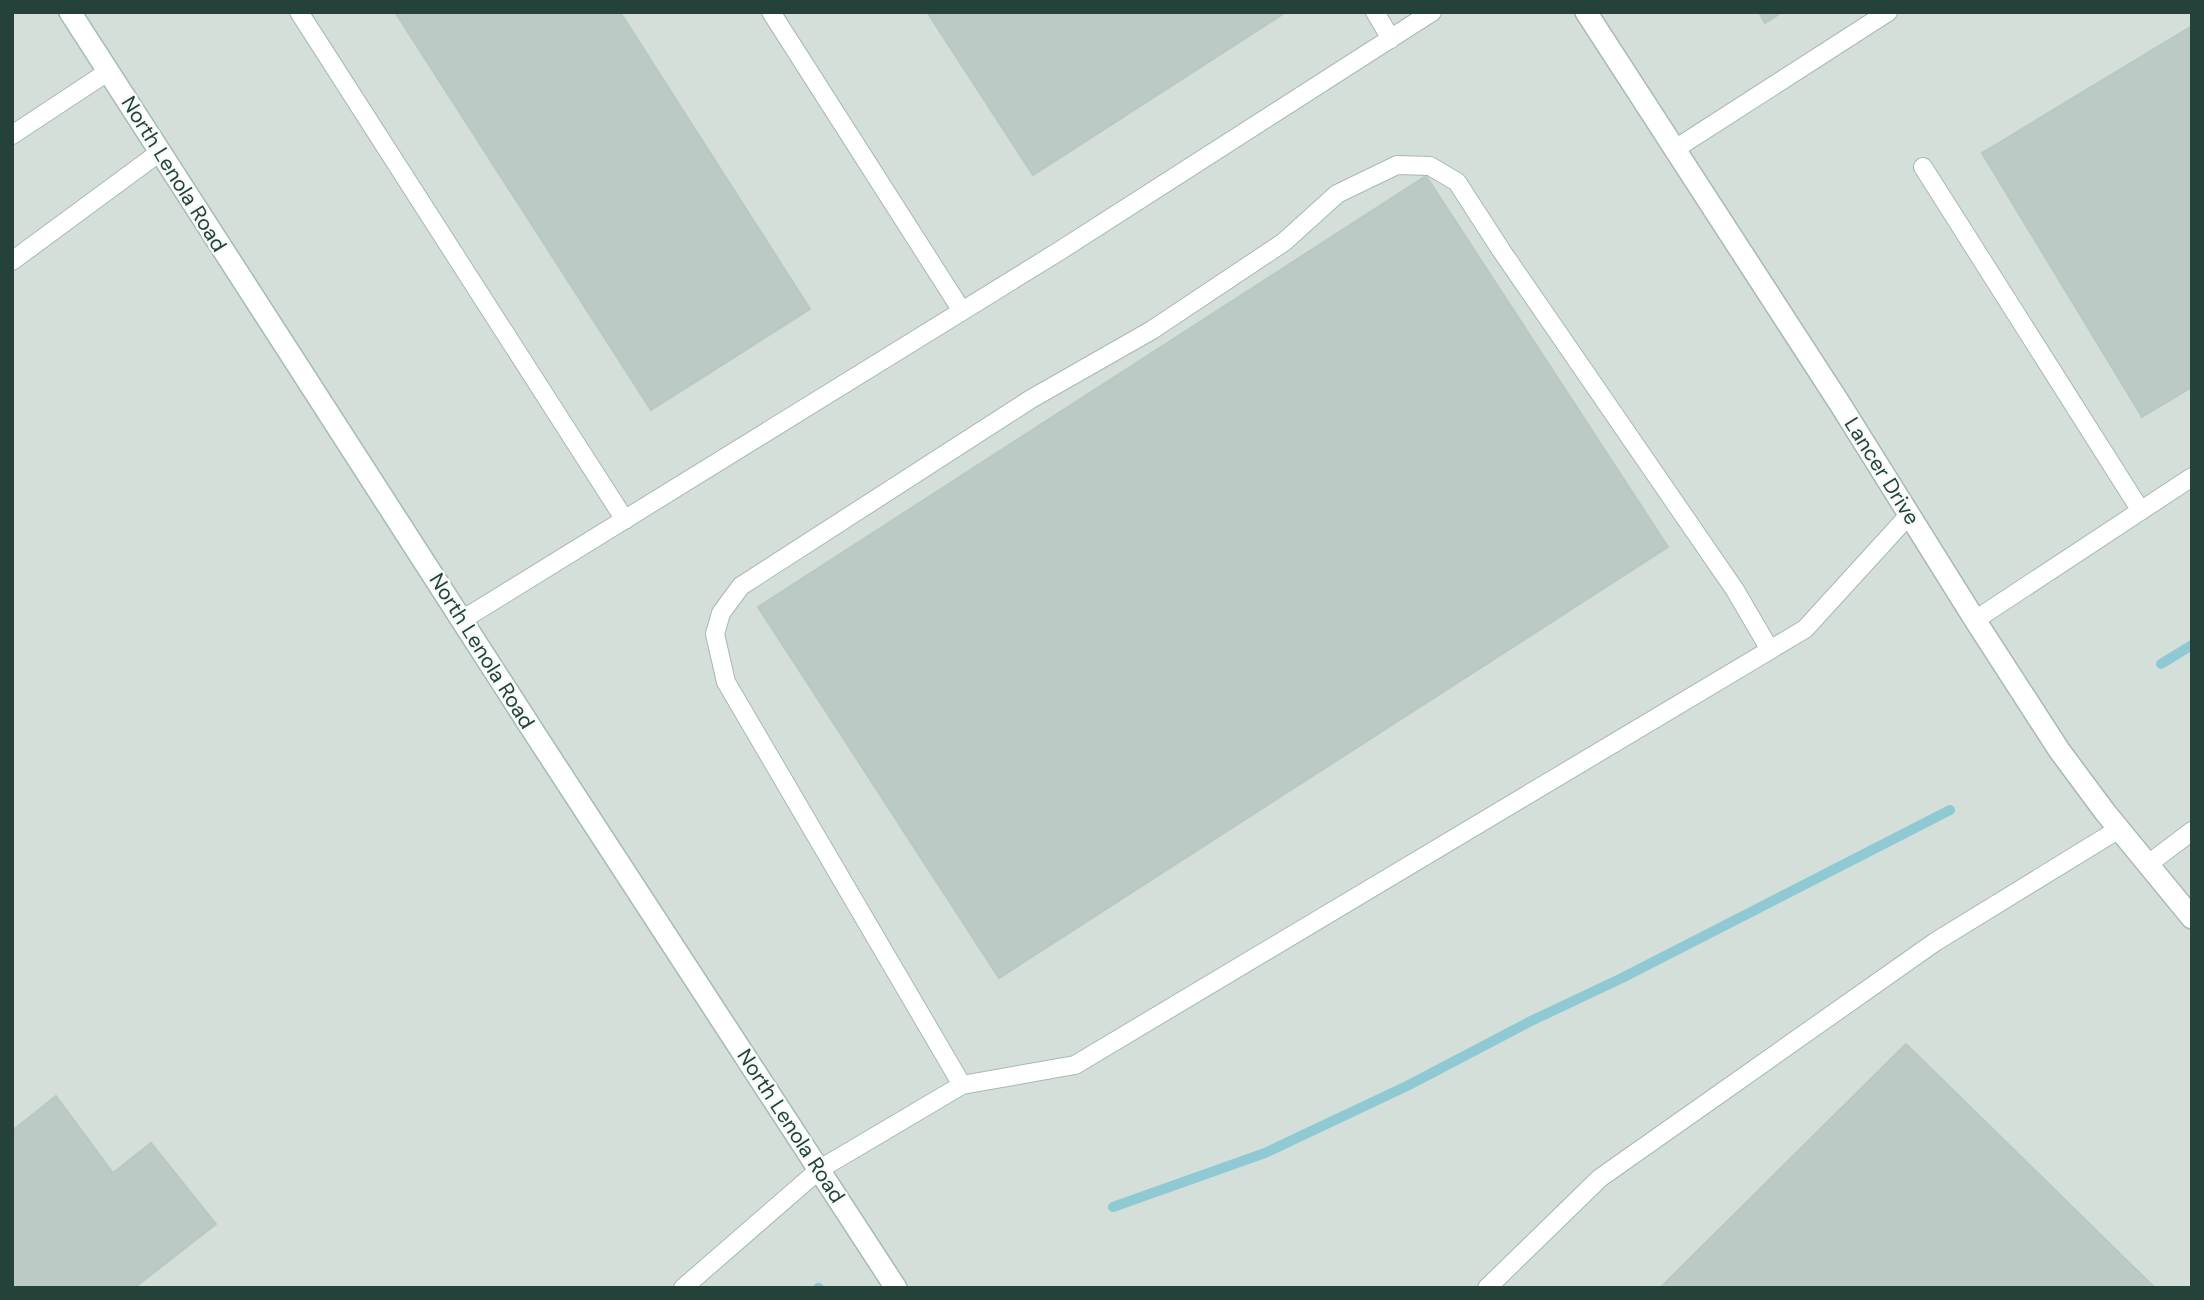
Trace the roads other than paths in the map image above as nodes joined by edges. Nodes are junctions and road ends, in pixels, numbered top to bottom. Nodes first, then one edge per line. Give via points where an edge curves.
1 (70, 12) edge
2 (299, 12) edge
3 (771, 12) edge
4 (1375, 12) edge
5 (1432, 12) edge
6 (1587, 12) edge
7 (1888, 12) edge
8 (1391, 39) junction
9 (109, 71) junction
10 (12, 135) edge
11 (1675, 149) junction
12 (160, 152) junction
13 (1923, 167) dead end
14 (12, 261) edge
15 (962, 311) junction
16 (2192, 477) edge
17 (2141, 510) junction
18 (1909, 515) junction
19 (625, 520) junction
20 (462, 620) junction
21 (1975, 620) junction
22 (1770, 650) junction
23 (2119, 830) junction
24 (2192, 831) edge
25 (2147, 865) junction
26 (2192, 918) edge
27 (962, 1085) junction
28 (820, 1169) junction
29 (683, 1288) edge
30 (895, 1288) edge
31 (1487, 1288) edge

1 - 9 main road, North Lenola Road
2 - 19 lane
3 - 15 lane
4 - 8 lane
5 - 8 lane
6 - 11 main road, Lancer Drive
7 - 11 lane
8 - 15 lane
9 - 10 lane
9 - 12 main road, North Lenola Road
11 - 18 main road, Lancer Drive
12 - 14 lane
12 - 20 main road, North Lenola Road
13 - 17 lane
15 - 19 lane
16 - 17 lane
17 - 21 lane
18 - 21 main road, Lancer Drive
18 - 22 lane via 1805,629
19 - 20 lane
20 - 28 main road, North Lenola Road
21 - 23 main road, Lancer Drive via 2059,750
22 - 27 lane via 1075,1065
22 - 27 lane via 1735,590 1457,181 1430,166 1396,165 1337,194 1284,242 1152,330 1031,399 741,586 721,613 715,634 726,682
23 - 25 main road, Lancer Drive
23 - 31 lane via 1935,942 1601,1178
24 - 25 lane
25 - 26 main road, Lancer Drive
27 - 28 lane
28 - 29 lane
28 - 30 main road, North Lenola Road

